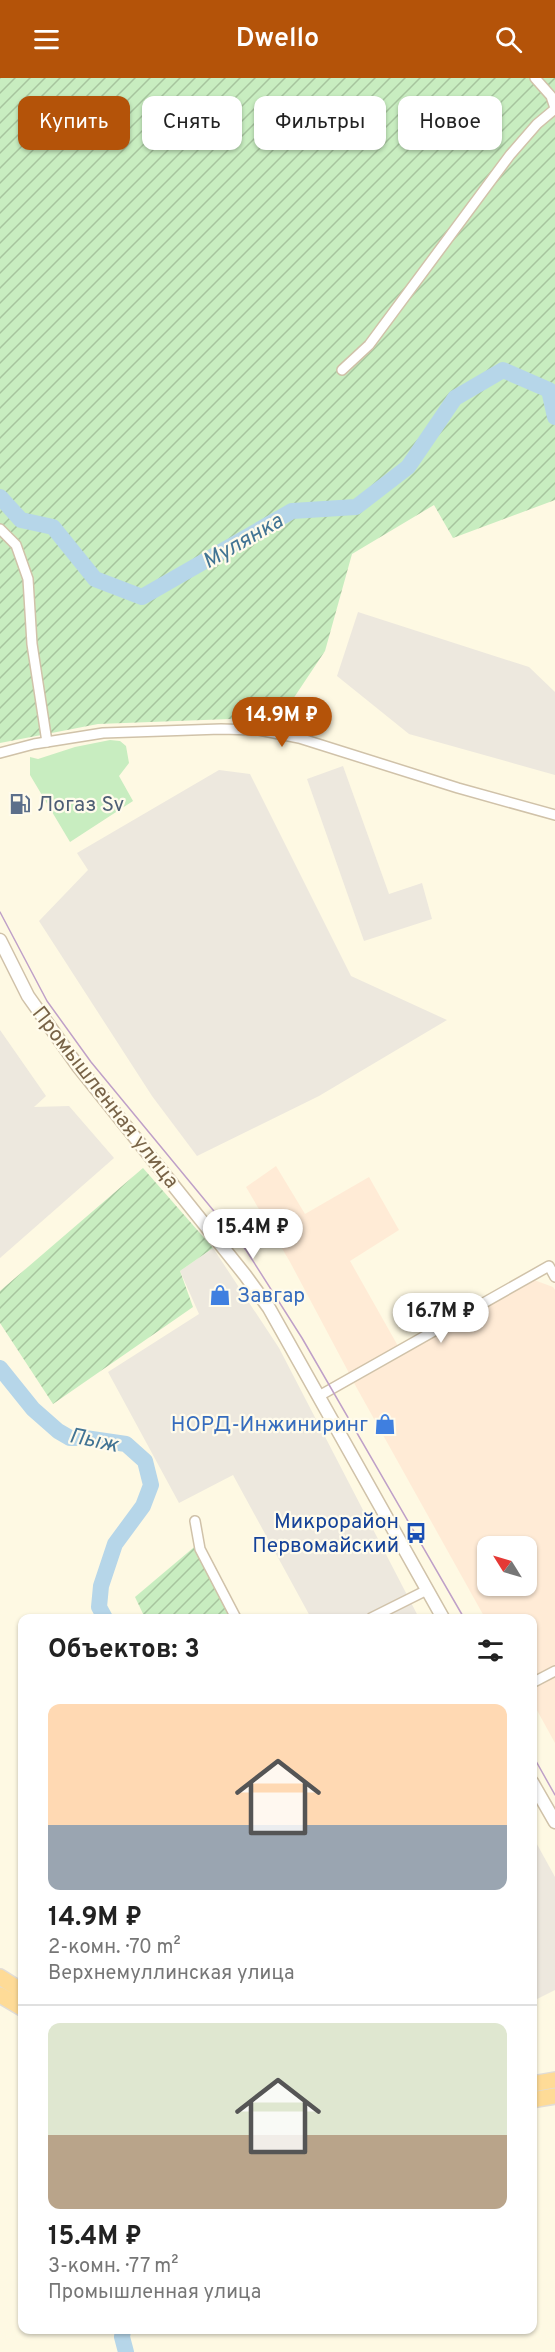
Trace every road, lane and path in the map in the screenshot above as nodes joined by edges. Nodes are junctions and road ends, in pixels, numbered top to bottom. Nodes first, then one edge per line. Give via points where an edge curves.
1 (535, 78) edge
2 (555, 109) edge
3 (342, 370) dead end
4 (0, 529) edge
5 (47, 742) junction
6 (0, 753) edge
7 (555, 815) edge
8 (0, 940) edge
9 (555, 1277) edge
10 (320, 1396) junction
11 (195, 1521) dead end
12 (427, 1590) junction
13 (234, 1614) edge
14 (379, 1614) edge
15 (441, 1614) edge
16 (555, 1671) edge
17 (537, 1680) edge
18 (537, 1791) edge
19 (555, 1822) edge
20 (0, 1977) edge
21 (18, 1988) edge
22 (0, 1995) edge
23 (18, 2006) edge
24 (555, 2080) edge
25 (537, 2083) edge
26 (555, 2096) edge
27 (537, 2099) edge

1 - 2 street via 551,96
2 - 3 street via 510,155 369,345
4 - 5 street via 16,545 28,579 32,644
5 - 6 street
5 - 7 street via 103,733 259,730 299,738
8 - 10 street, Промышленная улица via 28,996 77,1065 245,1275 269,1308
9 - 10 street via 549,1266
10 - 12 street, Промышленная улица
11 - 13 street via 200,1549
12 - 14 street
12 - 15 street, Промышленная улица
16 - 17 street
18 - 19 street
20 - 21 highway
22 - 23 highway
24 - 25 highway
26 - 27 highway

